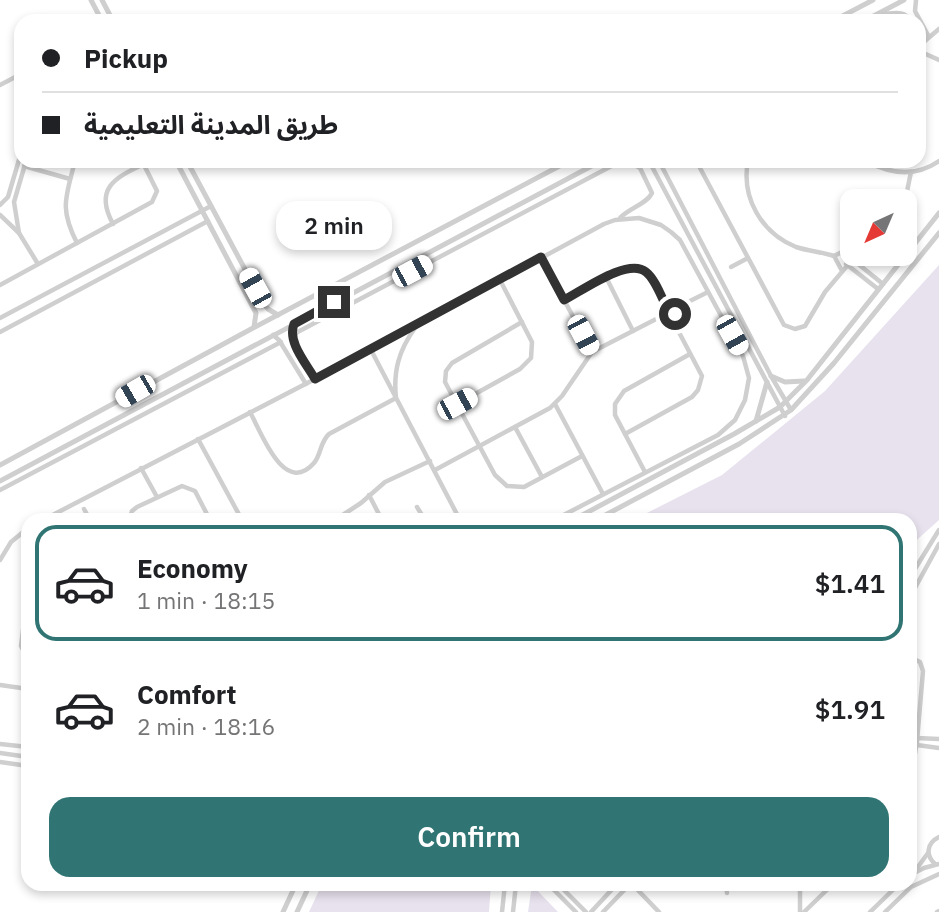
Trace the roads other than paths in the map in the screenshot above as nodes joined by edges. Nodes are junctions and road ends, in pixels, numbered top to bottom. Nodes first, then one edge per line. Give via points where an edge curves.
1 (873, 0) edge
2 (904, 0) edge
3 (916, 0) edge
4 (915, 11) junction
5 (847, 14) edge
6 (878, 14) joint
7 (903, 14) edge
8 (909, 14) edge
9 (917, 14) edge
10 (939, 29) edge
11 (926, 31) edge
12 (929, 37) junction
13 (926, 40) edge
14 (16, 168) edge
15 (24, 168) edge
16 (40, 168) edge
17 (73, 168) edge
18 (134, 168) edge
19 (146, 168) edge
20 (180, 168) edge
21 (191, 168) edge
22 (556, 168) edge
23 (588, 168) edge
24 (608, 168) edge
25 (640, 168) edge
26 (653, 168) edge
27 (663, 168) edge
28 (700, 168) edge
29 (748, 168) edge
30 (879, 168) edge
31 (925, 168) edge
32 (911, 172) junction
33 (70, 179) junction
34 (907, 189) edge
35 (0, 205) edge
36 (211, 206) junction
37 (202, 210) junction
38 (939, 213) edge
39 (0, 215) edge
40 (619, 219) junction
41 (208, 221) junction
42 (113, 224) junction
43 (19, 233) junction
44 (939, 233) edge
45 (77, 243) junction
46 (840, 253) edge
47 (834, 256) junction
48 (388, 257) junction
49 (541, 257) junction
50 (748, 258) junction
51 (38, 264) junction
52 (845, 266) edge
53 (849, 266) edge
54 (860, 266) edge
55 (731, 267) dead end
56 (395, 270) junction
57 (842, 270) junction
58 (606, 277) junction
59 (500, 280) junction
60 (0, 285) edge
61 (880, 287) junction
62 (708, 292) junction
63 (564, 300) junction
64 (666, 306) junction
65 (674, 309) junction
66 (278, 315) junction
67 (662, 316) junction
68 (0, 318) edge
69 (672, 319) junction
70 (522, 322) junction
71 (294, 324) junction
72 (418, 325) junction
73 (253, 328) junction
74 (633, 331) junction
75 (0, 332) edge
76 (273, 335) junction
77 (292, 335) junction
78 (281, 342) junction
79 (371, 350) junction
80 (592, 352) junction
81 (690, 354) junction
82 (165, 375) junction
83 (315, 379) junction
84 (769, 379) junction
85 (807, 380) junction
86 (306, 384) junction
87 (173, 389) junction
88 (396, 398) junction
89 (787, 401) junction
90 (457, 404) junction
91 (555, 404) junction
92 (780, 407) junction
93 (792, 410) junction
94 (250, 412) junction
95 (785, 416) junction
96 (756, 421) junction
97 (515, 427) junction
98 (625, 434) junction
99 (198, 439) junction
100 (480, 446) junction
101 (582, 456) junction
102 (430, 461) junction
103 (0, 465) edge
104 (141, 468) junction
105 (435, 470) junction
106 (645, 472) junction
107 (542, 477) junction
108 (0, 481) edge
109 (0, 490) edge
110 (603, 494) junction
111 (369, 495) junction
112 (157, 497) junction
113 (601, 505) junction
114 (417, 507) dead end
115 (84, 509) dead end
116 (56, 513) edge
117 (86, 513) edge
118 (133, 513) edge
119 (206, 513) edge
120 (238, 513) edge
121 (345, 513) edge
122 (378, 513) edge
123 (421, 513) edge
124 (457, 513) edge
125 (567, 513) edge
126 (586, 513) edge
127 (605, 513) edge
128 (610, 513) edge
129 (939, 530) edge
130 (21, 534) edge
131 (939, 544) edge
132 (0, 560) edge
133 (917, 566) edge
134 (917, 584) edge
135 (917, 660) edge
136 (0, 685) edge
137 (21, 688) edge
138 (939, 739) edge
139 (917, 741) junction
140 (0, 744) edge
141 (21, 746) edge
142 (939, 748) edge
143 (0, 753) edge
144 (21, 756) edge
145 (0, 762) edge
146 (21, 765) edge
147 (939, 837) edge
148 (929, 852) junction
149 (937, 864) edge
150 (917, 867) edge
151 (917, 871) edge
152 (939, 874) edge
153 (917, 884) edge
154 (293, 891) edge
155 (307, 891) edge
156 (504, 891) edge
157 (515, 891) edge
158 (555, 891) edge
159 (566, 891) edge
160 (610, 891) edge
161 (624, 891) edge
162 (638, 891) edge
163 (800, 891) edge
164 (825, 891) edge
165 (892, 891) edge
166 (907, 891) edge
167 (283, 912) edge
168 (297, 912) edge
169 (502, 912) edge
170 (513, 912) edge
171 (576, 912) edge
172 (589, 912) edge
173 (603, 912) edge
174 (659, 912) edge
175 (802, 912) edge
176 (870, 912) edge
177 (885, 912) edge

1 - 5 street
2 - 6 street
3 - 4 street
4 - 8 street
4 - 9 street
6 - 7 street
10 - 12 street
11 - 12 street
12 - 13 street
14 - 35 street via 9,197
15 - 43 street via 14,202
16 - 33 street
17 - 33 street
18 - 42 street via 110,185 105,203
19 - 42 street via 158,191 155,200
20 - 37 street
21 - 36 street
22 - 48 street
23 - 56 street
24 - 77 street
25 - 40 street via 652,193
26 - 84 street
27 - 84 street
28 - 50 street
29 - 47 street via 751,202 769,230 797,247
30 - 32 street
31 - 32 street
32 - 34 street
33 - 45 street via 65,214
36 - 37 street
36 - 66 street via 263,303
37 - 41 street
37 - 68 street
38 - 61 street
39 - 43 street
40 - 49 street
40 - 62 street via 650,220 671,232
41 - 73 street via 256,313
41 - 75 street
42 - 45 street
43 - 51 street
44 - 93 street
45 - 51 street
46 - 47 street
47 - 57 street
48 - 56 street
48 - 66 street
49 - 59 street
49 - 63 street
50 - 55 street
50 - 57 street via 780,321 795,329 809,322
51 - 60 street
52 - 57 street
53 - 61 street
54 - 61 street
56 - 71 street
58 - 63 street
58 - 64 street via 625,268 643,270
58 - 74 street
59 - 70 street
59 - 72 street
61 - 85 street
62 - 65 street
62 - 106 street via 743,356 746,400 727,428
63 - 80 street
64 - 65 street
64 - 67 street
65 - 69 street
66 - 73 street
67 - 69 street
67 - 74 street
69 - 81 street
70 - 90 street via 533,350 526,365
70 - 90 street via 448,367 445,382
71 - 76 street
71 - 77 street
72 - 79 street
72 - 88 street via 398,358
73 - 82 street
74 - 80 street
76 - 78 street
76 - 87 street
77 - 83 street
78 - 86 street
78 - 109 street
79 - 83 street
79 - 88 street
80 - 91 street
81 - 98 street via 620,394 614,410
81 - 98 street via 702,376 695,394
82 - 87 street
82 - 103 street
83 - 86 street
84 - 85 street
84 - 89 street
84 - 92 street
84 - 96 street
85 - 89 street
86 - 94 street
87 - 108 street
88 - 94 street via 329,434 313,463 297,473 281,467
88 - 102 street
89 - 92 street
89 - 93 street
90 - 100 street
91 - 97 street
91 - 101 street
92 - 95 street
92 - 96 street
93 - 95 street
94 - 99 street
95 - 128 street
96 - 113 street
97 - 100 street
97 - 107 street
98 - 106 street
99 - 104 street
99 - 120 street
100 - 105 street
100 - 107 street via 495,475 507,486 524,487
101 - 107 street
101 - 110 street
102 - 105 street
102 - 111 street via 385,482
104 - 112 street
104 - 116 street
105 - 124 street
106 - 110 street
110 - 125 street
111 - 121 street
111 - 122 street
112 - 118 street
112 - 119 street via 178,486 189,486
113 - 126 street
113 - 127 street
114 - 123 street
115 - 117 street
129 - 133 street
130 - 132 street
131 - 134 street
135 - 139 street via 923,671
136 - 137 street
138 - 139 street
139 - 142 street
140 - 141 street
143 - 144 street
145 - 146 street
147 - 148 street
148 - 149 street
148 - 150 street
149 - 151 street
152 - 153 street
154 - 167 street
155 - 168 street
156 - 169 street
157 - 170 street
158 - 171 street
159 - 172 street
160 - 172 street
161 - 173 street
162 - 174 street
163 - 175 street
164 - 175 street
165 - 176 street
166 - 177 street

